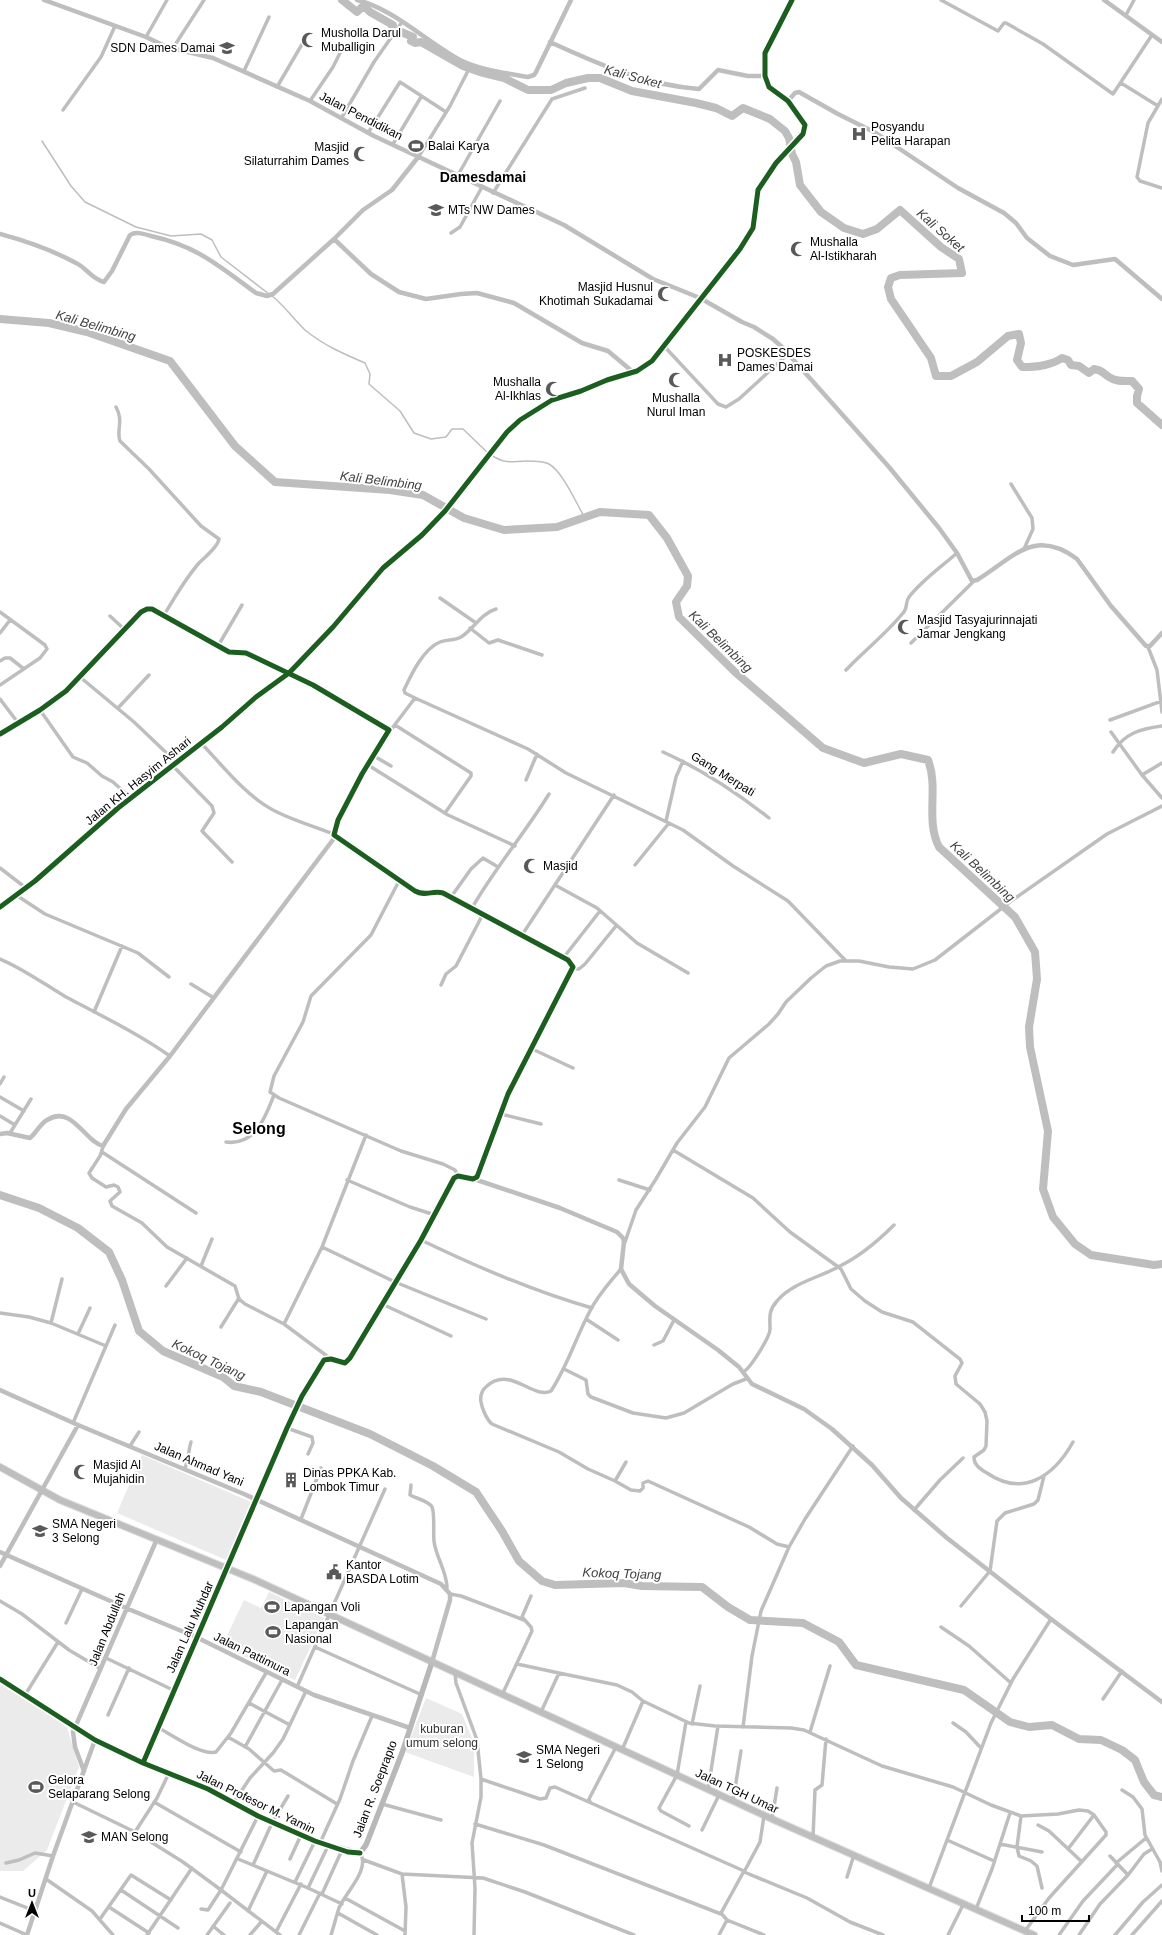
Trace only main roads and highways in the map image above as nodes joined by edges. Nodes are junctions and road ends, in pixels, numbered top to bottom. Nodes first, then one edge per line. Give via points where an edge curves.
1 (0, 1467) edge
2 (432, 1662) junction
3 (0, 1679) edge
4 (360, 1853) joint
5 (1034, 1935) edge

1 - 2 main road, Jalan TGH Umar via 75,1507 227,1568
2 - 4 main road, Jalan R. Soeprapto via 382,1804 366,1845
2 - 5 main road, Jalan TGH Umar via 677,1776
3 - 4 main road, Jalan Profesor M. Yamin via 95,1740 234,1802 272,1823 328,1846

